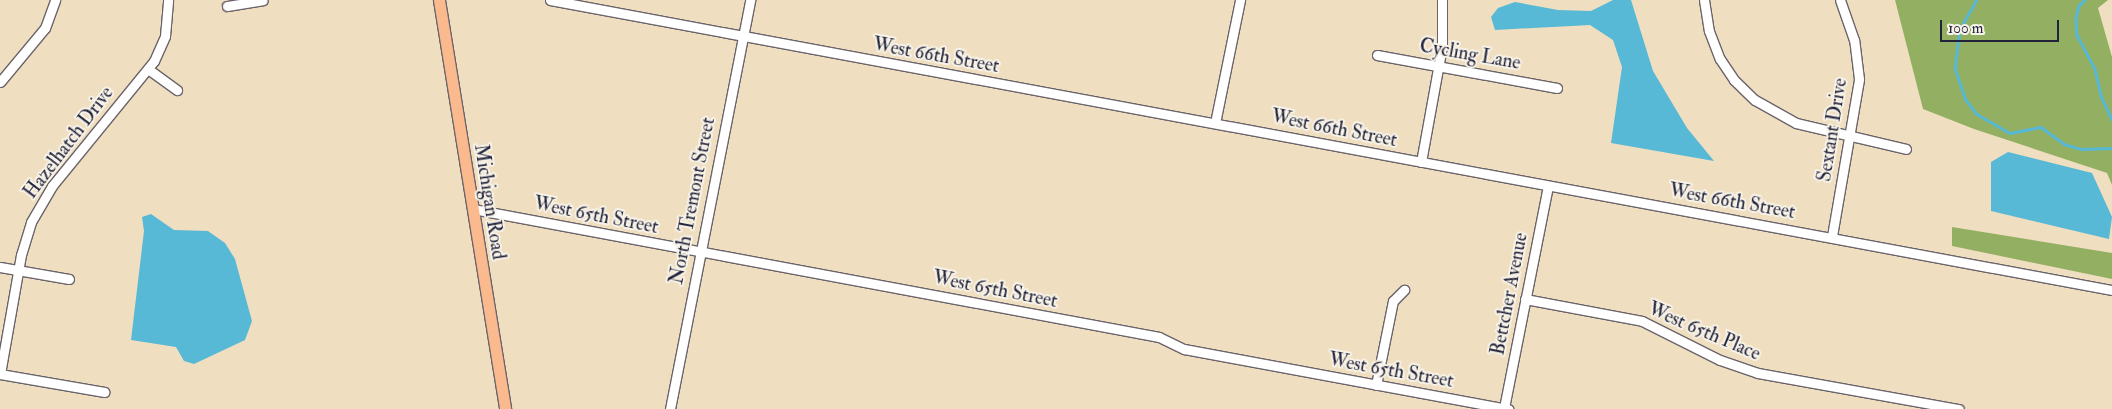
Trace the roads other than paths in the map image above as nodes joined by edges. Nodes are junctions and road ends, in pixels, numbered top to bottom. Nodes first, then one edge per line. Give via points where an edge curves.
1 (55, 0) edge
2 (168, 0) edge
3 (263, 0) edge
4 (439, 0) edge
5 (550, 0) edge
6 (750, 0) edge
7 (1240, 0) edge
8 (1442, 0) edge
9 (1704, 0) edge
10 (1840, 0) edge
11 (227, 6) dead end
12 (742, 37) junction
13 (1377, 54) dead end
14 (1438, 66) junction
15 (148, 69) junction
16 (0, 82) edge
17 (1557, 88) dead end
18 (177, 90) dead end
19 (1215, 123) junction
20 (1851, 134) junction
21 (1906, 149) dead end
22 (1421, 162) junction
23 (1548, 186) junction
24 (473, 209) junction
25 (1832, 236) junction
26 (700, 252) junction
27 (0, 267) edge
28 (18, 270) junction
29 (70, 279) dead end
30 (1404, 290) dead end
31 (2112, 290) edge
32 (1525, 299) junction
33 (0, 374) edge
34 (1376, 385) junction
35 (104, 392) dead end
36 (506, 409) edge
37 (670, 409) edge
38 (1506, 409) edge
39 (1959, 409) edge

1 - 16 street via 45,28
2 - 15 street, Hazelhatch Drive via 165,36
3 - 11 street
4 - 24 main road, Michigan Road
5 - 12 street, West 66th Street
6 - 12 street, North Tremont Street
7 - 19 street
8 - 14 street via 1442,42
9 - 20 street via 1716,52 1746,93 1766,109 1796,123
10 - 20 street, Sextant Drive via 1854,40 1858,65 1858,95
12 - 19 street, West 66th Street
12 - 26 street, North Tremont Street
13 - 14 street, Cycling Lane
14 - 17 street, Cycling Lane
14 - 22 street
15 - 18 street
15 - 28 street, Hazelhatch Drive via 48,192 28,231
19 - 22 street, West 66th Street
20 - 21 street
20 - 25 street, Sextant Drive
22 - 23 street, West 66th Street
23 - 25 street, West 66th Street
23 - 32 street, Bettcher Avenue
24 - 26 street, West 65th Street
24 - 36 main road, Michigan Road
25 - 31 street, West 66th Street
26 - 34 street, West 65th Street via 1159,337 1184,349
26 - 37 street, North Tremont Street
27 - 28 street
28 - 29 street
28 - 33 street, Hazelhatch Drive
30 - 34 street via 1393,301
32 - 38 street, Bettcher Avenue
32 - 39 street, West 65th Place via 1642,321 1720,360 1758,373
33 - 35 street
34 - 38 street, West 65th Street

